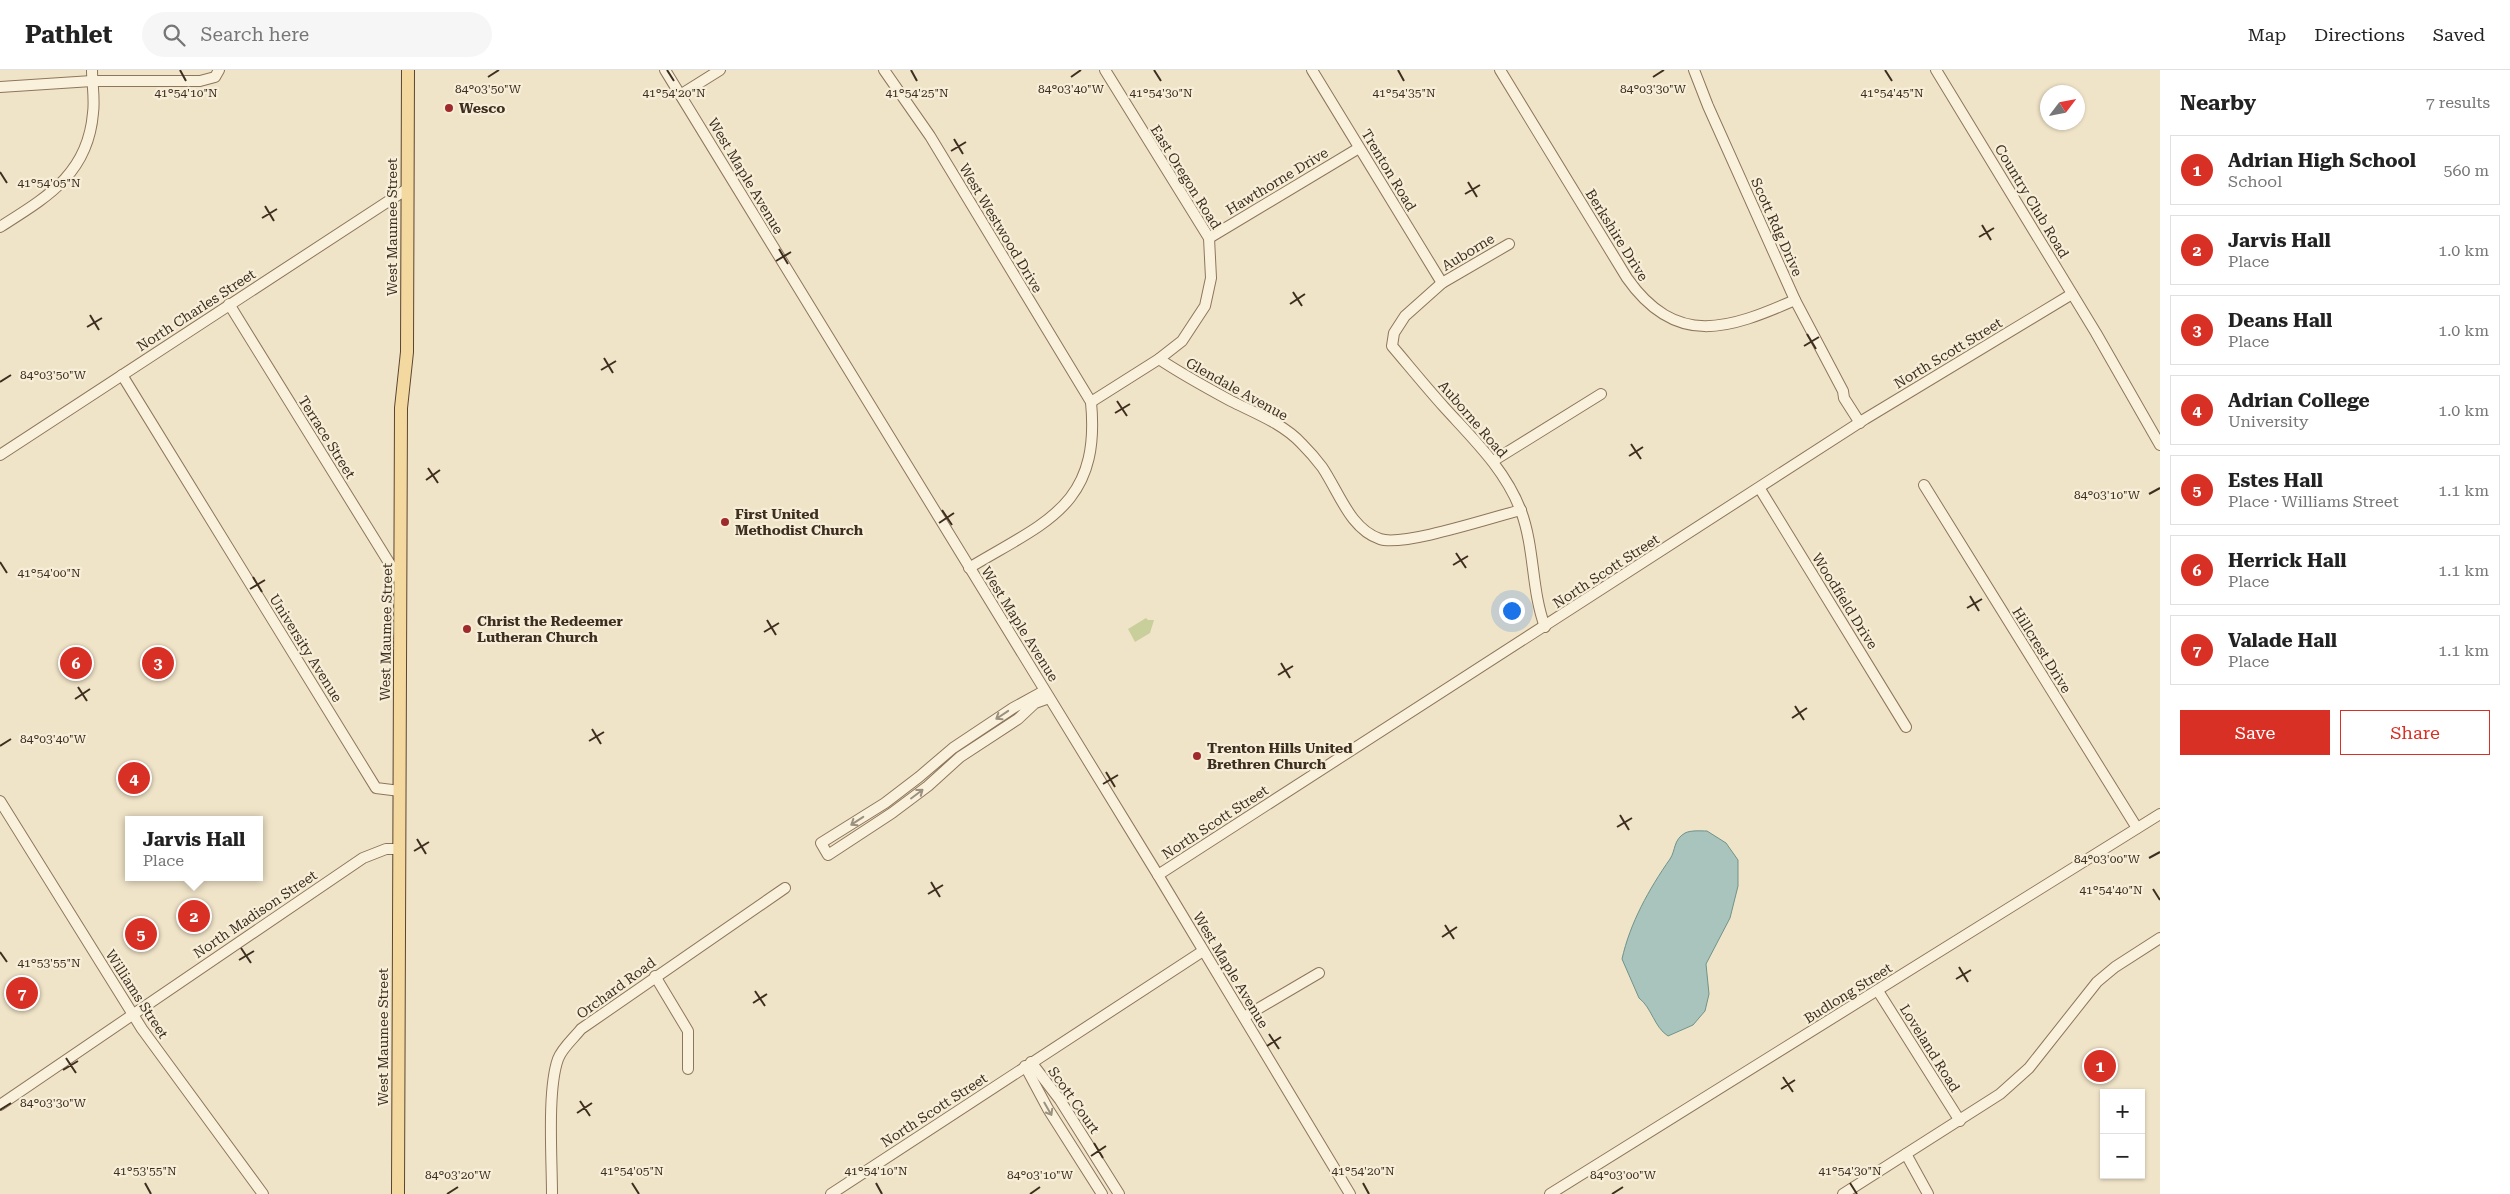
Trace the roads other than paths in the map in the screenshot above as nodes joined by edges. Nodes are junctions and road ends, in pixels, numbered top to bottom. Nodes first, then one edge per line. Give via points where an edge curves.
1 (219, 70) edge
2 (408, 70) edge
3 (664, 70) edge
4 (720, 70) edge
5 (884, 70) edge
6 (1105, 70) edge
7 (1312, 70) edge
8 (1500, 70) edge
9 (1694, 70) edge
10 (1936, 70) edge
11 (92, 75) edge
12 (0, 86) edge
13 (680, 95) junction
14 (1359, 148) junction
15 (407, 189) junction
16 (0, 228) edge
17 (1209, 238) junction
18 (1509, 244) dead end
19 (1442, 283) junction
20 (2072, 294) junction
21 (1795, 300) junction
22 (229, 304) junction
23 (1159, 359) junction
24 (122, 375) junction
25 (1602, 394) dead end
26 (1091, 402) junction
27 (1863, 421) junction
28 (2160, 445) edge
29 (0, 455) edge
30 (1493, 461) junction
31 (1924, 485) dead end
32 (1760, 489) junction
33 (1520, 510) junction
34 (969, 568) junction
35 (402, 583) junction
36 (1544, 627) junction
37 (1047, 694) junction
38 (1906, 728) dead end
39 (953, 748) junction
40 (960, 757) junction
41 (400, 791) junction
42 (0, 801) edge
43 (885, 803) junction
44 (892, 813) junction
45 (2160, 814) edge
46 (2137, 828) junction
47 (398, 849) junction
48 (1158, 875) junction
49 (784, 888) dead end
50 (2160, 938) edge
51 (1203, 951) junction
52 (1319, 973) dead end
53 (656, 976) junction
54 (1878, 990) junction
55 (133, 1015) junction
56 (1244, 1018) junction
57 (1028, 1064) junction
58 (688, 1069) dead end
59 (0, 1105) edge
60 (1960, 1120) junction
61 (1094, 1154) junction
62 (1906, 1154) junction
63 (1081, 1162) junction
64 (263, 1194) edge
65 (398, 1194) edge
66 (552, 1194) edge
67 (831, 1194) edge
68 (1102, 1194) edge
69 (1119, 1194) edge
70 (1350, 1194) edge
71 (1550, 1194) edge
72 (1843, 1194) edge
73 (1928, 1194) edge

1 - 11 street via 215,77 200,80
2 - 15 main road, West Maumee Street
3 - 13 street, West Maple Avenue
4 - 13 street
5 - 26 street, West Westwood Drive via 930,136
6 - 17 street, East Oregon Road
7 - 14 street, Trenton Road
8 - 21 street, Berkshire Drive via 1627,278 1654,308 1687,324 1720,327 1759,316
9 - 21 street, Scott Rdg Drive
10 - 20 street, Country Club Road
11 - 12 street
11 - 16 street via 94,111 91,130 79,160 52,193
13 - 34 street, West Maple Avenue
14 - 17 street, Hawthorne Drive
14 - 19 street, Trenton Road
15 - 22 street, North Charles Street
15 - 35 main road, West Maumee Street via 407,352 401,408
17 - 23 street, East Oregon Road via 1211,278 1205,306 1182,341
18 - 19 street, Auborne
19 - 30 street, Auborne Road via 1405,316 1394,333 1392,346
20 - 27 street, North Scott Street
20 - 28 street, Country Club Road
21 - 27 street, Scott Rdg Drive via 1844,398
22 - 24 street, North Charles Street
22 - 35 street, Terrace Street
23 - 26 street, East Oregon Road
23 - 33 street, Glendale Avenue via 1270,420 1301,442 1321,466 1356,523 1382,540 1400,540
24 - 29 street, North Charles Street
24 - 41 street, University Avenue via 376,788
25 - 30 street
26 - 34 street via 1093,424 1088,464 1072,497 1052,516
27 - 32 street, North Scott Street
30 - 33 street, Auborne Road
31 - 46 street, Hillcrest Drive
32 - 36 street, North Scott Street
32 - 38 street, Woodfield Drive
33 - 36 street, Auborne Road via 1531,547
34 - 37 street, West Maple Avenue
35 - 41 main road, West Maumee Street
36 - 48 street, North Scott Street
37 -> 39 street via 1013,708
37 - 40 street
37 - 48 street, West Maple Avenue
39 - 40 street
39 - 43 street
44 -> 40 street
41 - 47 main road, West Maumee Street
42 - 55 street, Williams Street
43 - 44 street
43 -> 44 street via 821,843 828,854
45 - 46 street, Budlong Street
46 - 54 street, Budlong Street
47 - 55 street, North Madison Street via 386,849 362,858
47 - 65 main road, West Maumee Street
48 - 51 street, West Maple Avenue
49 - 53 street, Orchard Road
50 - 60 street via 2097,982 2029,1068 2000,1094
51 - 56 street, West Maple Avenue
51 - 57 street, North Scott Street
52 - 56 street
53 - 58 street via 688,1031
53 - 66 street, Orchard Road via 581,1029 562,1050 553,1097
54 - 60 street, Loveland Road
54 - 71 street, Budlong Street
55 - 59 street, North Madison Street
55 - 64 street, Williams Street
56 - 70 street, West Maple Avenue
57 - 61 street, Scott Court via 1060,1100
57 -> 63 street, Scott Court via 1048,1109
57 - 67 street, North Scott Street
60 - 62 street
61 - 63 street, Scott Court
61 - 69 street, Scott Court
62 - 72 street
62 - 73 street
63 - 68 street, Scott Court

